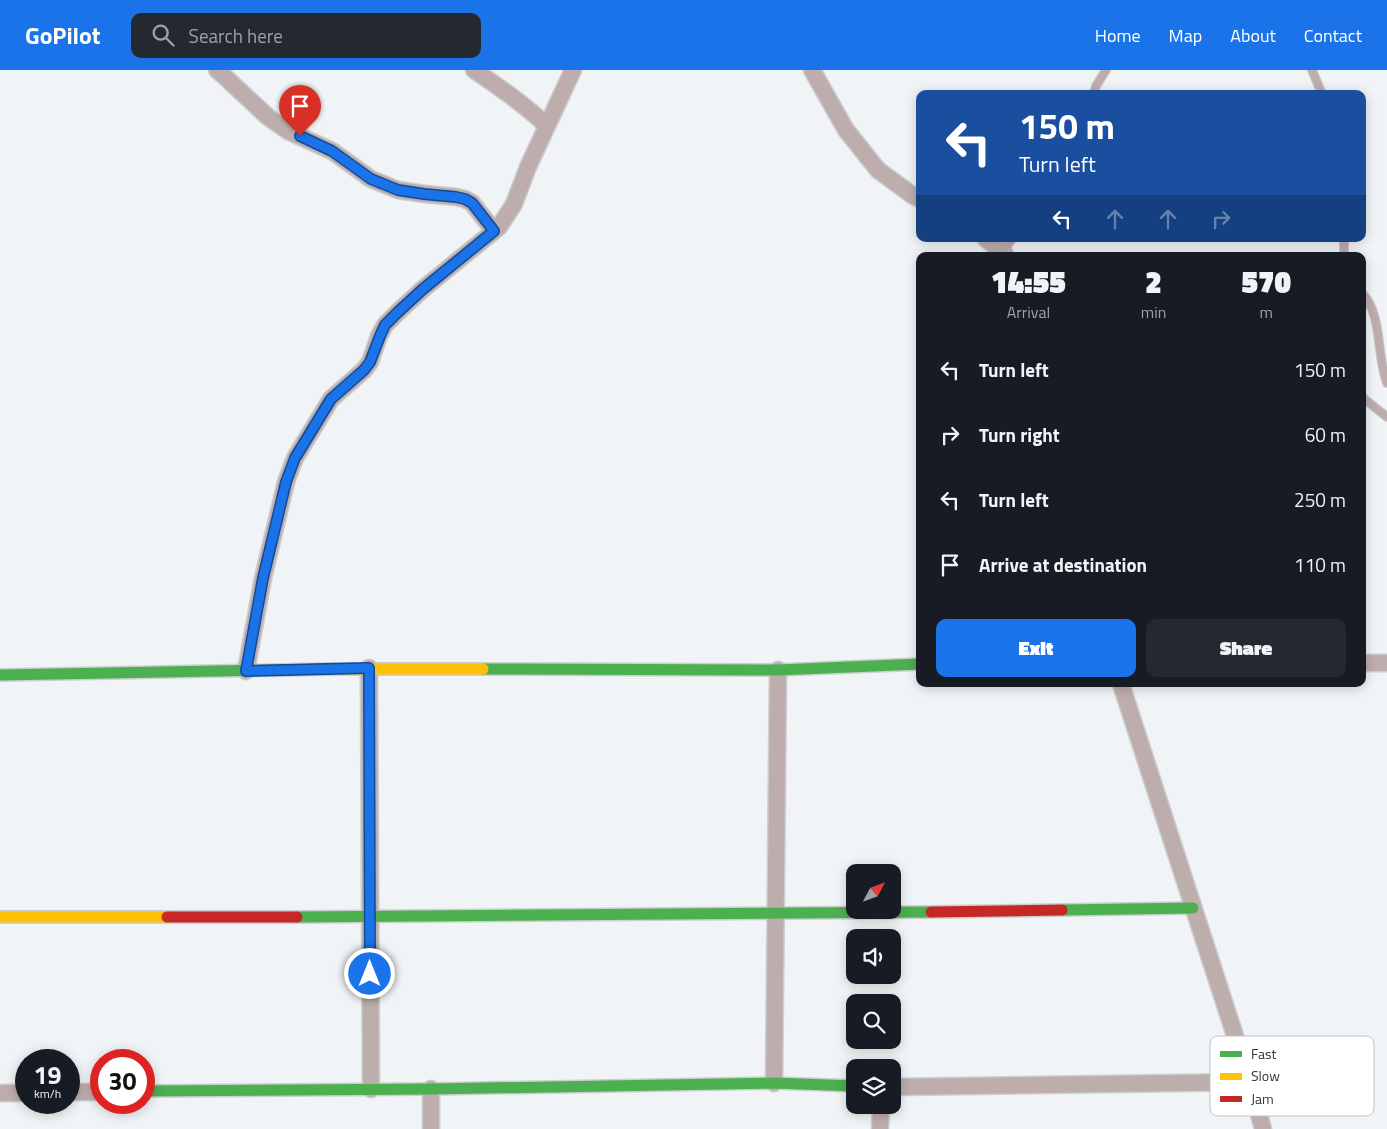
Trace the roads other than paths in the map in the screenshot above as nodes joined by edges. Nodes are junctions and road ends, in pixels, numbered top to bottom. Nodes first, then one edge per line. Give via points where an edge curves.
1 (217, 70) edge
2 (474, 70) edge
3 (573, 70) edge
4 (812, 70) edge
5 (1106, 70) edge
6 (1312, 70) edge
7 (1095, 90) edge
8 (1320, 90) edge
9 (546, 126) junction
10 (916, 197) edge
11 (494, 231) junction
12 (990, 242) edge
13 (1001, 252) edge
14 (1366, 299) edge
15 (1387, 383) edge
16 (1366, 400) edge
17 (1387, 417) edge
18 (1386, 662) edge
19 (1366, 663) edge
20 (916, 664) edge
21 (369, 668) junction
22 (778, 670) junction
23 (246, 671) junction
24 (0, 676) edge
25 (1122, 687) edge
26 (1193, 908) junction
27 (776, 914) junction
28 (0, 917) edge
29 (370, 917) junction
30 (1235, 1036) edge
31 (774, 1083) junction
32 (1210, 1083) edge
33 (846, 1086) edge
34 (901, 1087) edge
35 (371, 1089) junction
36 (430, 1089) junction
37 (155, 1091) edge
38 (0, 1093) edge
39 (15, 1093) edge
40 (881, 1114) edge
41 (1259, 1116) edge
42 (431, 1129) edge
43 (880, 1129) edge
44 (1263, 1129) edge

1 - 11 street via 268,117 332,151 371,179 398,190 465,199 472,203
2 - 9 street via 514,97
3 - 9 street
4 - 10 street via 846,130 878,170
5 - 7 lane
6 - 8 lane
9 - 11 street via 514,204
11 - 23 street via 385,325 367,366 331,399 295,458 286,482 263,578
12 - 13 street
14 - 15 lane via 1375,316
16 - 17 lane
18 - 19 street
20 - 22 street
21 - 22 street
21 - 23 street
21 - 29 street
22 - 27 street
23 - 24 street
25 - 26 street
26 - 27 street
26 - 30 street
27 - 29 street
27 - 31 street
28 - 29 street
29 - 35 street
31 - 33 street
31 - 36 street
32 - 34 street
35 - 36 street
35 - 37 street
36 - 42 street
38 - 39 street
40 - 43 street
41 - 44 street

